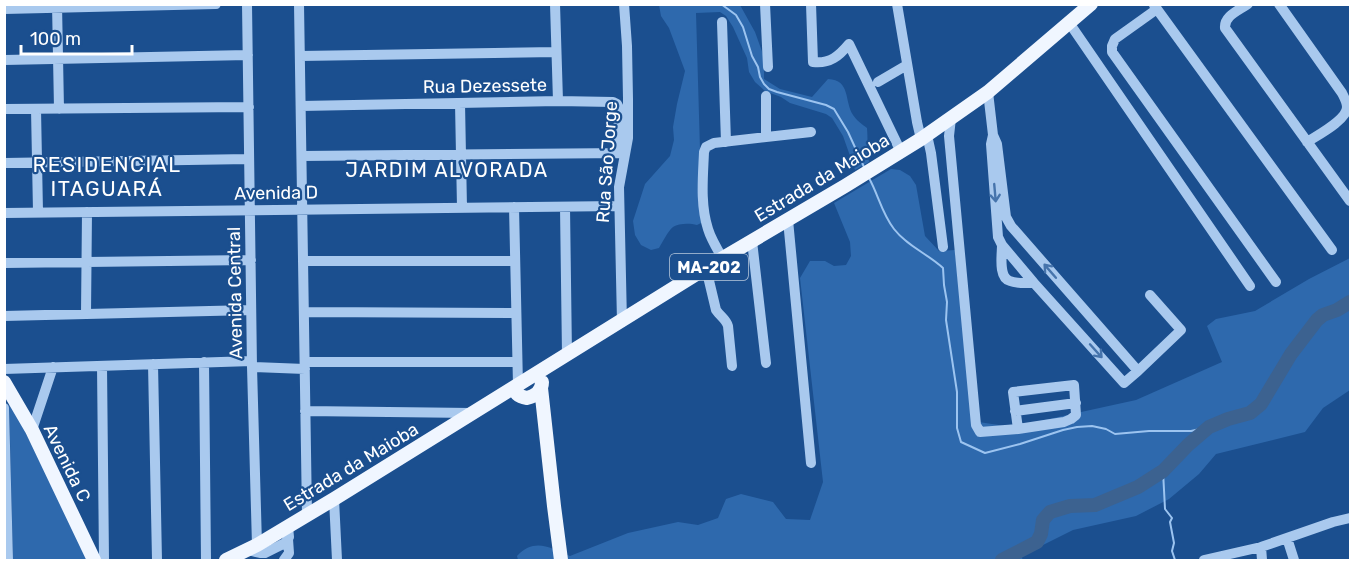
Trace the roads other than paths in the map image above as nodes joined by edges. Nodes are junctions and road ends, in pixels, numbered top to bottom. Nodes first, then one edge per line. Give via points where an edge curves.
1 (216, 4) edge
2 (247, 4) edge
3 (299, 4) edge
4 (555, 4) edge
5 (624, 4) edge
6 (765, 4) edge
7 (812, 4) edge
8 (897, 4) edge
9 (1091, 4) edge
10 (1279, 4) edge
11 (1247, 5) edge
12 (57, 6) edge
13 (1155, 7) edge
14 (4, 9) edge
15 (722, 22) dead end
16 (1070, 24) junction
17 (556, 52) junction
18 (248, 55) junction
19 (300, 56) junction
20 (58, 59) junction
21 (4, 60) edge
22 (907, 64) junction
23 (768, 67) dead end
24 (878, 82) dead end
25 (988, 92) junction
26 (766, 96) dead end
27 (558, 102) junction
28 (460, 103) junction
29 (301, 106) junction
30 (249, 107) junction
31 (4, 109) edge
32 (36, 109) junction
33 (59, 109) junction
34 (951, 118) junction
35 (811, 132) dead end
36 (766, 136) junction
37 (924, 137) junction
38 (726, 142) junction
39 (1307, 142) junction
40 (900, 152) junction
41 (625, 153) junction
42 (461, 154) junction
43 (302, 156) junction
44 (249, 159) junction
45 (37, 162) junction
46 (4, 163) edge
47 (1350, 201) edge
48 (619, 206) junction
49 (514, 207) junction
50 (564, 207) junction
51 (462, 208) junction
52 (250, 210) junction
53 (302, 210) junction
54 (38, 212) junction
55 (87, 212) junction
56 (4, 213) edge
57 (1001, 218) junction
58 (788, 220) junction
59 (752, 241) junction
60 (1002, 245) junction
61 (943, 248) dead end
62 (1332, 250) dead end
63 (723, 259) junction
64 (251, 260) junction
65 (303, 261) junction
66 (515, 261) junction
67 (86, 262) junction
68 (4, 263) edge
69 (706, 268) junction
70 (1276, 282) dead end
71 (1034, 283) junction
72 (1250, 286) dead end
73 (1069, 292) junction
74 (1150, 295) dead end
75 (1055, 306) junction
76 (251, 310) junction
77 (304, 312) junction
78 (516, 313) junction
79 (86, 314) junction
80 (4, 316) edge
81 (622, 322) junction
82 (562, 358) junction
83 (204, 362) junction
84 (517, 362) junction
85 (766, 363) dead end
86 (153, 364) junction
87 (252, 364) junction
88 (305, 365) junction
89 (102, 366) junction
90 (732, 366) dead end
91 (52, 367) junction
92 (4, 369) edge
93 (1138, 371) junction
94 (4, 382) edge
95 (540, 382) junction
96 (519, 391) junction
97 (1076, 402) junction
98 (4, 408) edge
99 (305, 411) junction
100 (1016, 411) junction
101 (472, 413) junction
102 (546, 426) junction
103 (1018, 429) junction
104 (32, 430) junction
105 (811, 463) dead end
106 (334, 499) junction
107 (307, 515) junction
108 (1350, 519) edge
109 (288, 533) junction
110 (1287, 538) junction
111 (1261, 547) junction
112 (253, 548) junction
113 (276, 548) junction
114 (561, 558) edge
115 (97, 560) edge
116 (1204, 560) edge
117 (8, 561) edge
118 (157, 561) edge
119 (206, 561) edge
120 (226, 561) edge
121 (278, 561) edge
122 (285, 561) edge
123 (337, 561) edge
124 (1262, 561) edge
125 (1294, 561) edge

1 - 12 street
2 - 18 street, Avenida Central
3 - 19 street
4 - 17 street
5 - 41 street, Rua São Jorge via 628,99
6 - 23 street
7 - 40 street via 813,62 833,59 849,44
8 - 22 street
9 - 16 main road, Estrada da Maioba / MA-202
10 - 39 street via 1346,102 1345,115
11 - 39 street via 1226,19 1225,28
12 - 14 street
12 - 20 street
13 - 62 street
13 - 70 street via 1115,39 1112,52
15 - 38 street
16 - 25 main road, Estrada da Maioba / MA-202
16 - 72 street
17 - 19 street
17 - 27 street
18 - 20 street
18 - 30 street, Avenida Central
19 - 29 street
20 - 21 street
20 - 33 street
22 - 24 street
22 - 37 street via 917,122
25 - 34 main road, Estrada da Maioba / MA-202
25 - 57 street
26 - 36 street
27 - 28 street, Rua Dezessete
27 - 41 street, Rua Dezessete via 617,104 618,138
28 - 29 street, Rua Dezessete
28 - 42 street
29 - 43 street
30 - 33 street
30 - 44 street, Avenida Central
31 - 32 street
32 - 33 street
32 - 45 street
34 - 37 main road, Estrada da Maioba / MA-202
34 - 103 street via 949,136 976,425 980,432
35 - 36 street
36 - 38 street
37 - 40 main road, Estrada da Maioba / MA-202
37 - 61 street via 931,153
38 - 63 street via 708,145 704,152 706,219
39 - 47 street
40 - 58 main road, Estrada da Maioba / MA-202
41 - 42 street
41 - 48 street, Rua São Jorge
42 - 43 street
42 - 51 street
43 - 53 street
44 - 45 street
44 - 52 street, Avenida Central
45 - 46 street
45 - 54 street
48 - 50 street, Avenida D
48 - 81 street, Rua São Jorge
49 - 50 street, Avenida D
49 - 51 street, Avenida D
49 - 66 street
50 - 82 street
51 - 53 street, Avenida D
52 - 53 street, Avenida D
52 - 55 street, Avenida D
52 - 64 street, Avenida Central
53 - 65 street
54 - 55 street, Avenida D
54 - 56 street, Avenida D
55 - 67 street
57 - 60 street via 998,237
73 -> 57 street
58 - 59 main road, Estrada da Maioba / MA-202
58 - 105 street
59 - 63 main road, Estrada da Maioba / MA-202
59 - 85 street
60 - 71 street
60 - 71 street via 1004,278
63 - 69 main road, Estrada da Maioba / MA-202
64 - 67 street
64 - 76 street, Avenida Central
65 - 66 street
65 - 77 street
66 - 78 street
67 - 68 street
67 - 79 street
69 - 81 main road, Estrada da Maioba / MA-202
69 - 90 street via 716,310 729,326
71 - 75 street
73 - 75 street
73 - 93 street
74 - 93 street via 1181,330
75 -> 93 street via 1124,383
76 - 79 street
76 - 87 street, Avenida Central
77 - 78 street
77 - 88 street
78 - 84 street
79 - 80 street
81 - 82 main road, Estrada da Maioba / MA-202
82 - 95 main road, Estrada da Maioba / MA-202
83 - 86 street
83 - 87 street
83 - 119 street
84 - 88 street
84 - 96 street
86 - 89 street
86 - 118 street
87 - 88 street
87 - 112 street, Avenida Central
88 - 99 street
89 - 91 street
89 - 115 street via 105,545
91 - 92 street
91 - 104 street
94 - 104 main road, Avenida C
95 - 96 main road, MA-202 via 534,396 527,398
95 - 102 main road
96 - 101 main road, Estrada da Maioba / MA-202
96 - 102 main road via 536,408
97 - 100 street
97 - 100 street via 1074,385 1013,392
97 - 103 street via 1076,415 1071,419
98 - 117 street
99 - 101 street
99 - 107 street
100 - 103 street
101 - 106 main road, Estrada da Maioba / MA-202
102 - 114 main road
104 - 115 main road, Avenida C
106 - 107 main road, Estrada da Maioba / MA-202
106 - 123 street
107 - 109 main road, Estrada da Maioba / MA-202
108 - 110 street
109 - 112 main road, Estrada da Maioba / MA-202
109 - 113 street via 285,543
109 - 122 street via 289,553
110 - 111 street
110 - 125 street
111 - 116 street
111 - 124 street
112 - 113 street via 263,553
112 - 120 main road, Estrada da Maioba / MA-202
113 - 121 street

